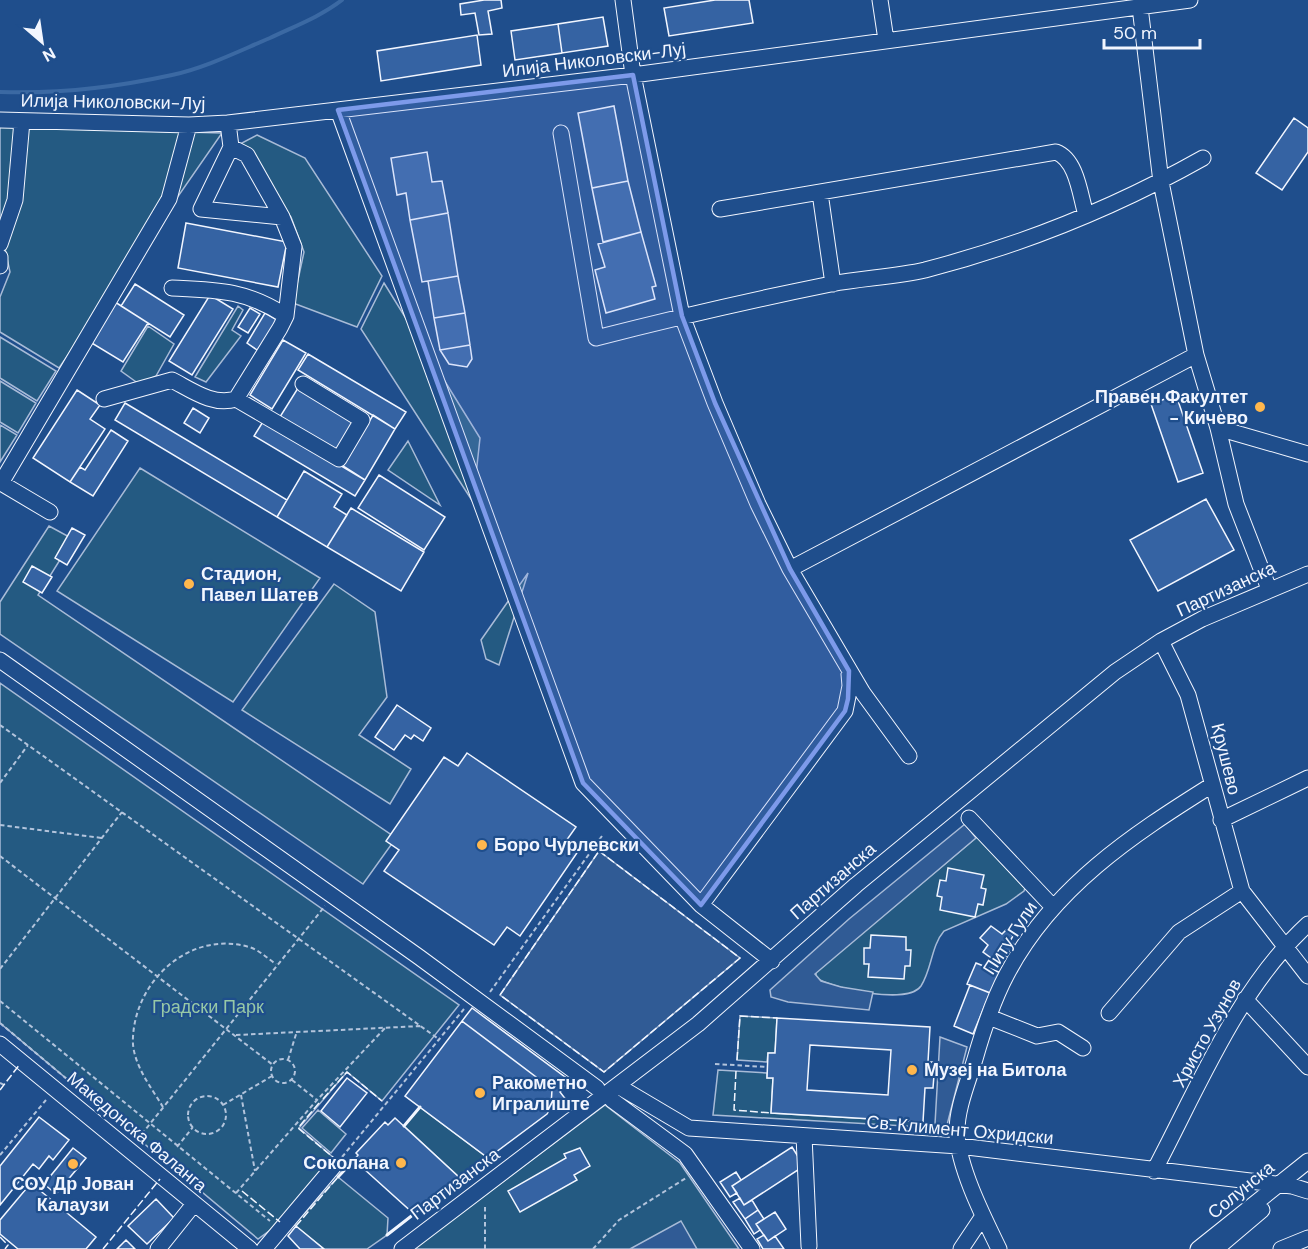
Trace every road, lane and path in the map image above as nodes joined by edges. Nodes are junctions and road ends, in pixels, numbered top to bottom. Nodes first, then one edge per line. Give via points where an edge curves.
1 (622, 0) edge
2 (880, 0) edge
3 (1190, 0) edge
4 (1140, 6) junction
5 (886, 40) junction
6 (633, 75) junction
7 (338, 110) junction
8 (0, 120) edge
9 (22, 121) junction
10 (228, 123) junction
11 (189, 125) junction
12 (561, 133) dead end
13 (231, 147) junction
14 (1203, 158) dead end
15 (1161, 182) junction
16 (820, 193) junction
17 (720, 209) dead end
18 (1086, 215) junction
19 (282, 217) junction
20 (0, 244) edge
21 (0, 257) edge
22 (0, 266) edge
23 (833, 284) junction
24 (172, 288) dead end
25 (286, 316) junction
26 (682, 316) junction
27 (1196, 355) junction
28 (303, 384) dead end
29 (104, 399) dead end
30 (236, 399) junction
31 (1218, 428) junction
32 (1308, 454) edge
33 (50, 512) dead end
34 (790, 569) junction
35 (1308, 573) edge
36 (1269, 589) junction
37 (1161, 641) junction
38 (0, 660) edge
39 (849, 671) junction
40 (0, 725) edge
41 (28, 745) junction
42 (909, 756) dead end
43 (1308, 778) edge
44 (0, 783) edge
45 (1212, 785) junction
46 (122, 812) junction
47 (969, 818) dead end
48 (1221, 820) junction
49 (0, 825) edge
50 (602, 836) dead end
51 (102, 838) junction
52 (0, 856) edge
53 (1242, 891) junction
54 (333, 896) junction
55 (55, 898) junction
56 (701, 905) junction
57 (1053, 907) junction
58 (1308, 924) edge
59 (299, 937) junction
60 (1284, 946) junction
61 (772, 962) junction
62 (277, 965) junction
63 (0, 969) edge
64 (158, 975) junction
65 (1308, 976) edge
66 (1245, 999) junction
67 (478, 1000) junction
68 (0, 1001) edge
69 (1109, 1013) dead end
70 (989, 1017) junction
71 (421, 1026) junction
72 (227, 1027) junction
73 (386, 1027) junction
74 (297, 1031) junction
75 (236, 1035) junction
76 (440, 1040) junction
77 (0, 1044) edge
78 (1083, 1048) dead end
79 (288, 1060) junction
80 (715, 1064) dead end
81 (273, 1065) junction
82 (767, 1067) dead end
83 (1308, 1067) edge
84 (272, 1077) junction
85 (292, 1080) junction
86 (0, 1083) edge
87 (4, 1085) dead end
88 (597, 1088) dead end
89 (615, 1093) junction
90 (241, 1095) junction
91 (48, 1098) dead end
92 (317, 1100) junction
93 (223, 1105) junction
94 (163, 1107) junction
95 (149, 1125) junction
96 (193, 1127) junction
97 (804, 1136) junction
98 (960, 1146) junction
99 (177, 1147) junction
100 (129, 1150) junction
101 (0, 1155) edge
102 (1308, 1161) edge
103 (334, 1166) joint
104 (699, 1171) junction
105 (1154, 1171) junction
106 (255, 1172) junction
107 (1308, 1172) edge
108 (1285, 1185) junction
109 (1308, 1191) edge
110 (236, 1194) junction
111 (194, 1204) junction
112 (485, 1204) dead end
113 (983, 1216) junction
114 (280, 1230) junction
115 (1308, 1238) edge
116 (809, 1246) dead end
117 (158, 1249) edge
118 (250, 1249) edge
119 (264, 1249) edge
120 (402, 1249) edge
121 (485, 1249) edge
122 (593, 1249) edge
123 (752, 1249) edge
124 (960, 1249) edge
125 (999, 1249) edge
126 (1198, 1249) edge
127 (1216, 1249) edge
128 (1281, 1249) edge

1 - 6 street
2 - 5 street
3 - 4 street, Илија Николовски-Луј
4 - 5 street, Илија Николовски-Луј
4 - 15 street
5 - 6 street, Илија Николовски-Луј
6 - 7 street, Илија Николовски-Луј
6 - 26 street
7 - 10 street, Илија Николовски-Луј
7 - 56 street via 583,783
8 - 9 street, Илија Николовски-Луј
9 - 11 street, Илија Николовски-Луј
9 - 20 street via 15,200
10 - 11 street, Илија Николовски-Луј
10 - 13 street
11 - 33 street via 169,199 1,483
12 - 26 street via 596,338
13 - 19 street via 247,155
13 - 19 street via 201,209
14 - 15 street
15 - 18 street
15 - 27 street
16 - 17 street
16 - 18 street via 1056,152 1065,155 1071,165
16 - 23 street
18 - 23 street via 1010,246 923,270
19 - 25 street via 294,247
21 - 22 street
23 - 26 street
24 - 25 street via 228,290 268,304
25 - 30 street
26 - 34 street via 714,403
27 - 31 street
27 - 34 street
28 - 30 street via 362,420 339,459
29 - 30 street via 172,380 224,403
31 - 32 street
31 - 36 street via 1236,504
34 - 39 street
35 - 36 street, Партизанска
36 - 37 street, Партизанска
37 - 45 street, Крушево via 1188,694
37 - 61 street, Партизанска via 1062,713 856,885
38 - 54 street
39 - 42 street
39 - 56 street via 845,711
40 - 41 path
41 - 44 path
41 - 46 path
43 - 48 street
45 - 48 street, Крушево
45 - 57 street, Питу Гули via 1121,844
46 - 51 path
46 - 59 path
47 - 57 street
48 - 53 street, Крушево
49 - 51 path
50 - 67 path
51 - 55 path
52 - 55 path
53 - 60 street, Крушево
53 - 69 street via 1179,932
54 - 59 path
54 - 67 street
55 - 63 path
55 - 64 path
56 - 61 street
57 - 70 street, Питу Гули via 1006,974
58 - 60 street, Христо Узунов
59 - 62 path
59 - 71 path
60 - 65 street, Крушево
60 - 66 street, Христо Узунов
61 - 89 street, Партизанска
62 - 64 path via 250,947 212,944 178,956
62 - 72 path
64 - 72 path
64 - 94 path via 140,1003 132,1039 141,1070
66 - 83 street
66 - 105 street, Христо Узунов
67 - 76 path
67 - 88 street
68 - 95 path
70 - 78 street via 1037,1036 1058,1032
70 - 98 street, Питу Гули via 962,1105 957,1132
71 - 73 path
71 - 76 path
72 - 75 path
72 - 94 path
73 - 74 path
73 - 92 path
74 - 75 path
74 - 79 path
75 - 81 path
76 - 103 path
77 - 100 street, Македонска Фаланга
79 - 81 path
79 - 85 path via 295,1069
80 - 82 path
81 - 84 path
84 - 85 path via 281,1083
84 - 90 path
85 - 92 path
86 - 87 path
89 - 97 street, Св. Климент Охридски via 689,1128
89 - 104 street
89 - 120 street, Партизанска
90 - 93 path
90 - 106 path
91 - 101 path
92 - 106 path
93 - 96 path via 226,1117 221,1128 204,1133
93 - 96 path via 208,1096 196,1100 189,1116
94 - 95 path
95 - 99 path
95 - 100 path
96 - 99 path
97 - 98 street, Св. Климент Охридски
97 - 116 street
98 - 105 street, Св. Климент Охридски
98 - 113 street, Питу Гули
99 - 110 path
100 - 111 street, Македонска Фаланга
102 - 108 street, Солунска
103 - 114 street
104 - 122 path via 633,1209
104 - 123 street
105 - 108 street, Св. Климент Охридски
106 - 110 path
107 - 108 street
108 - 109 street, Св. Климент Охридски
108 - 126 street, Солунска
108 - 127 street
110 - 114 path
111 - 117 street
111 - 118 street, Македонска Фаланга
112 - 121 path
113 - 124 street
113 - 125 street, Питу Гули
114 - 119 street
115 - 128 street

